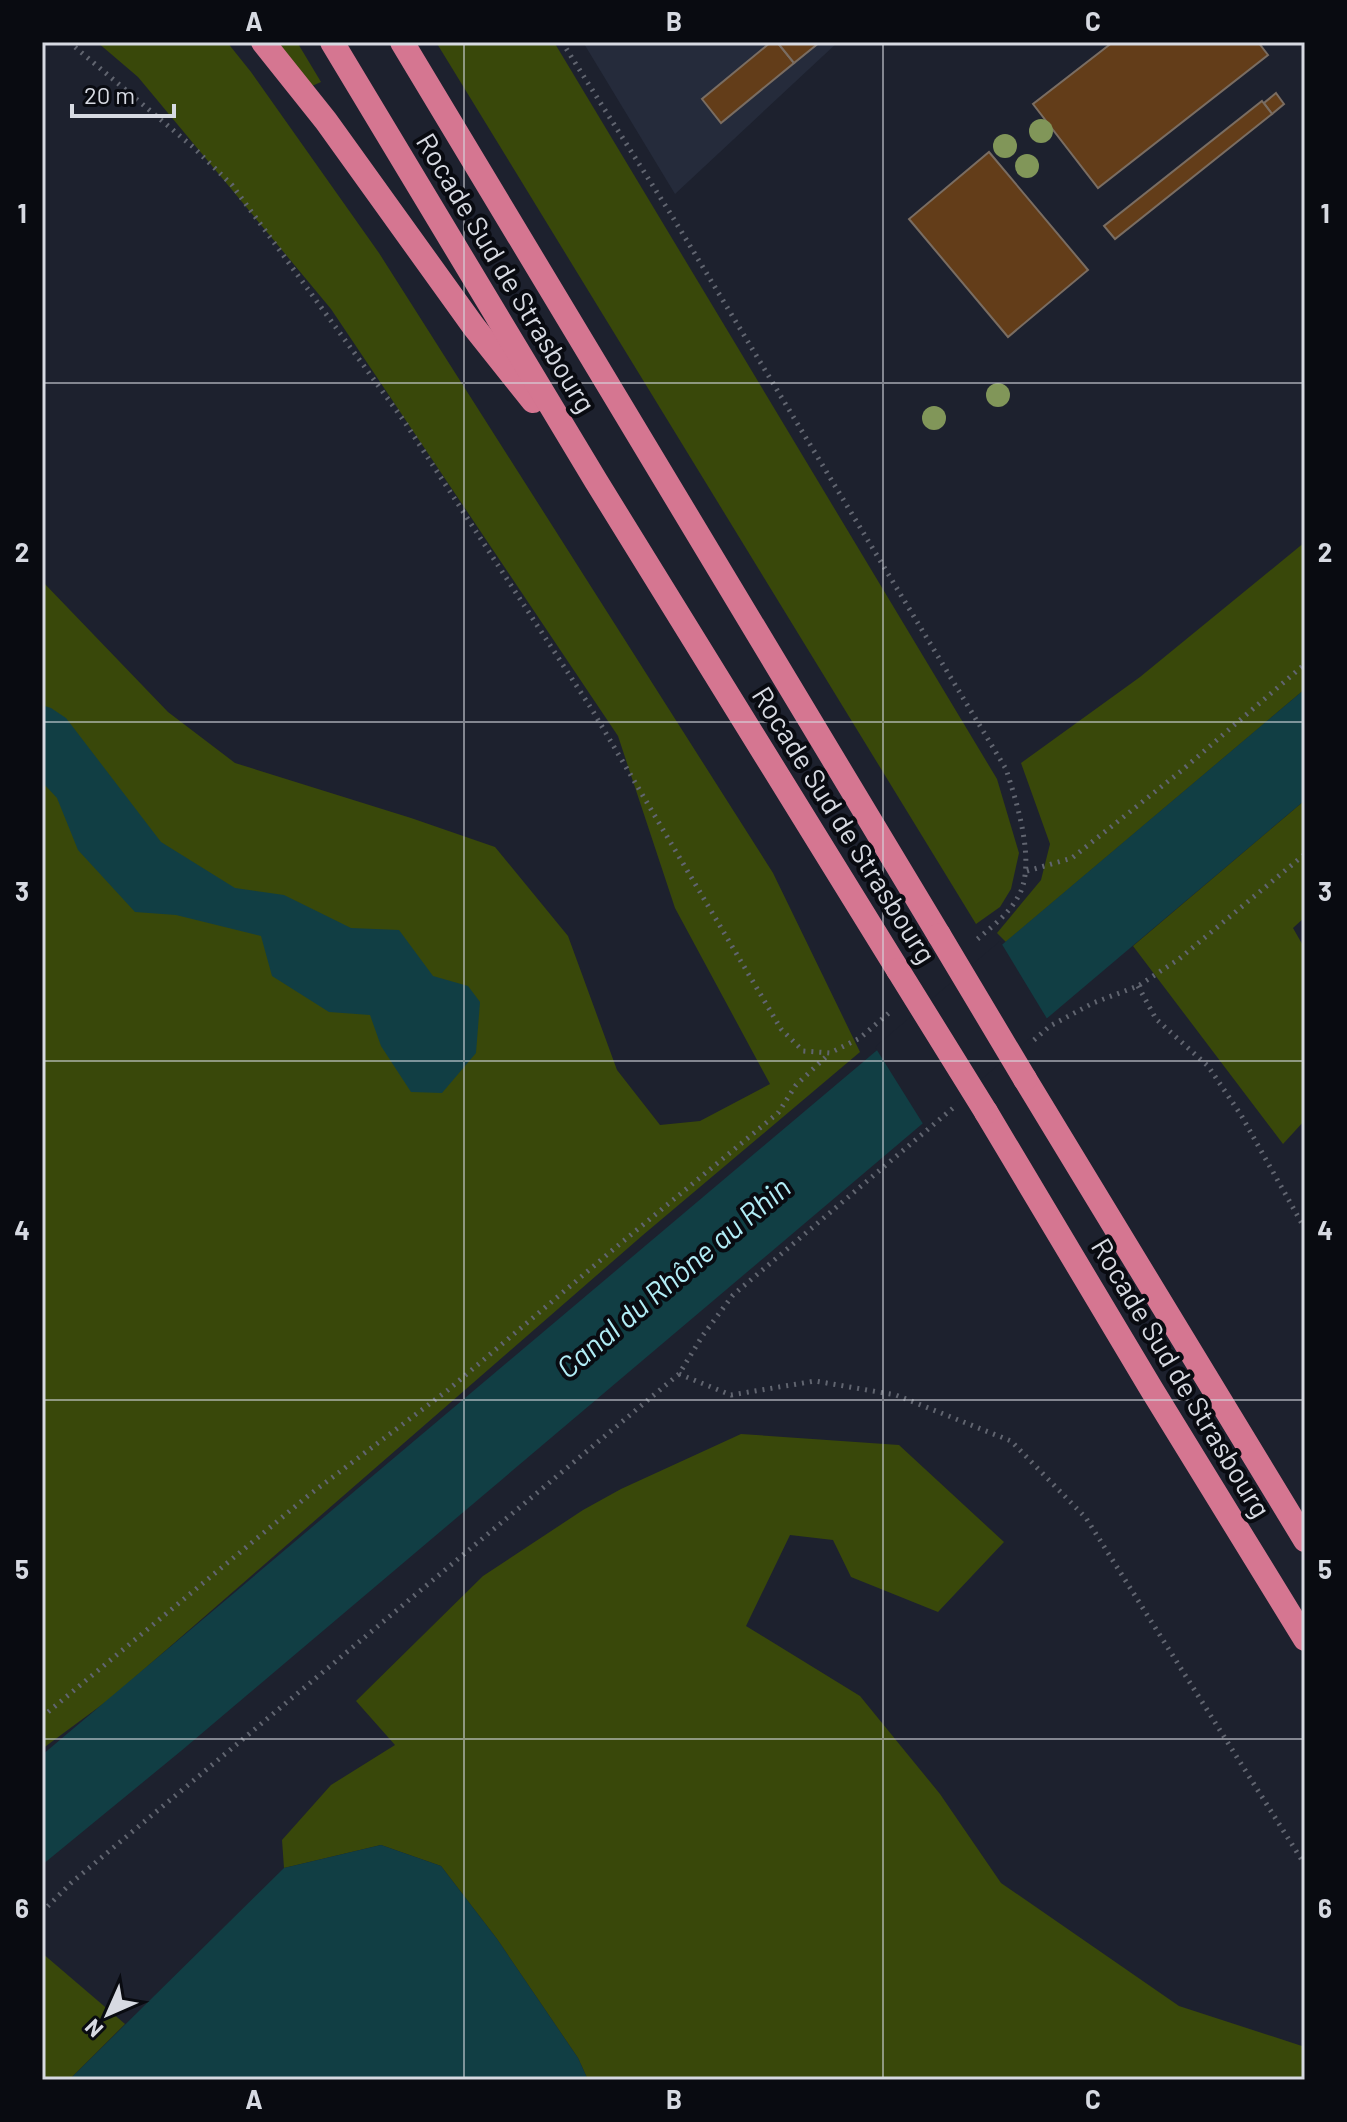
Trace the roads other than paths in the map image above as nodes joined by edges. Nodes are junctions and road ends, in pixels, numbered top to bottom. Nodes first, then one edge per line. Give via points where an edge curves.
1 (263, 42) edge
2 (332, 42) edge
3 (402, 42) edge
4 (596, 481) junction
5 (1305, 1540) edge
6 (1305, 1639) edge

1 - 4 highway via 474,327
2 - 4 highway, Rocade Sud de Strasbourg
3 - 5 highway, Rocade Sud de Strasbourg, bridge
4 - 6 highway, Rocade Sud de Strasbourg, bridge

